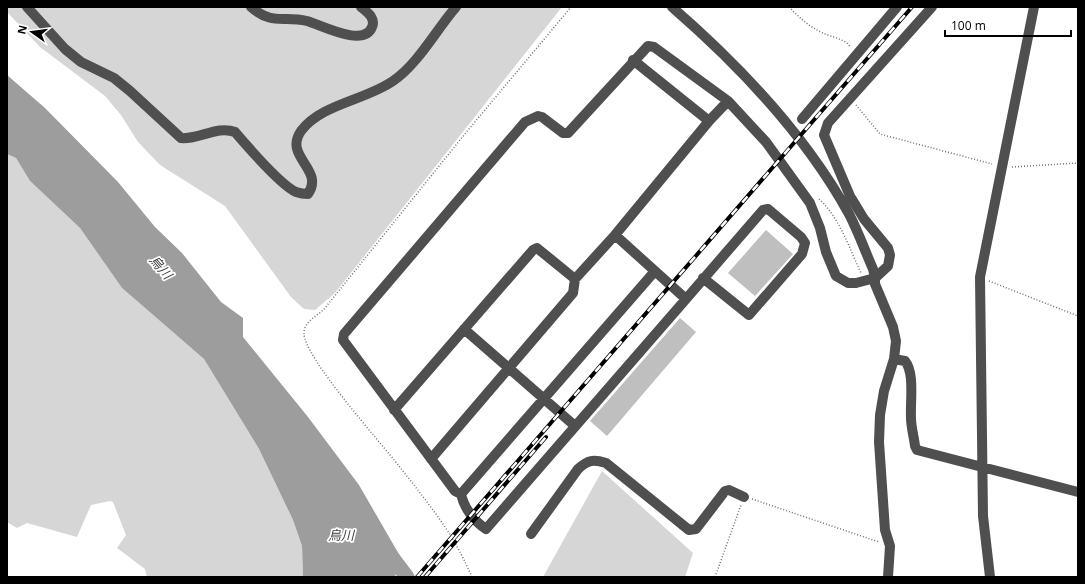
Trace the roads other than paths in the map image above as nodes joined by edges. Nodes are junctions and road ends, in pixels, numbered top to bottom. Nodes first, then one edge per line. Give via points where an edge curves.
1 (27, 7) edge
2 (251, 7) edge
3 (361, 7) edge
4 (456, 7) edge
5 (672, 7) edge
6 (897, 7) edge
7 (932, 7) edge
8 (1034, 7) edge
9 (633, 60) junction
10 (728, 101) junction
11 (802, 119) dead end
12 (709, 121) junction
13 (615, 235) junction
14 (655, 271) junction
15 (704, 278) junction
16 (875, 278) junction
17 (575, 280) junction
18 (686, 299) junction
19 (464, 329) junction
20 (894, 359) junction
21 (509, 368) junction
22 (544, 398) junction
23 (394, 410) junction
24 (575, 426) junction
25 (431, 459) junction
26 (981, 467) junction
27 (1078, 492) edge
28 (461, 494) junction
29 (744, 497) road end
30 (531, 534) dead end
31 (888, 577) edge
32 (990, 577) edge

1 - 4 street via 80,62 114,78 181,138 188,139 223,130 235,132 285,184 295,191 308,194 313,182 312,174 299,156 296,144 310,120 394,81 407,69
2 - 3 street via 272,19 304,20 359,36 371,30 373,24 372,18
5 - 16 street via 750,81 811,154 849,214
6 - 11 street
7 - 16 street via 825,129 825,140 850,196 864,220 888,248 888,266
8 - 26 street via 980,277
9 - 10 street via 648,46 654,47
9 - 12 street
9 - 23 street via 568,133 563,133 542,117 538,116 525,122 344,334 343,340 346,345
10 - 12 street
10 - 16 street via 766,142 810,203 836,276 848,283
12 - 13 street
13 - 14 street
13 - 17 street
14 - 18 street
14 - 22 street
15 - 15 street via 749,315 802,254 805,243 802,237 768,209 763,210
15 - 18 street
16 - 20 street via 875,284 894,327
17 - 19 street via 537,248
17 - 21 street via 573,293
18 - 24 street
19 - 21 street
19 - 23 street
20 - 26 street via 905,361 909,365 911,418 917,450
20 - 31 street via 884,391 880,422 885,530 890,546
21 - 22 street
21 - 25 street
22 - 24 street
22 - 28 street
23 - 25 street
24 - 28 street via 486,529 463,505
25 - 28 street via 455,491
26 - 27 street
26 - 32 street via 983,516
29 - 30 street via 729,490 725,491 696,529 689,530 606,463 597,460 587,461 578,469

